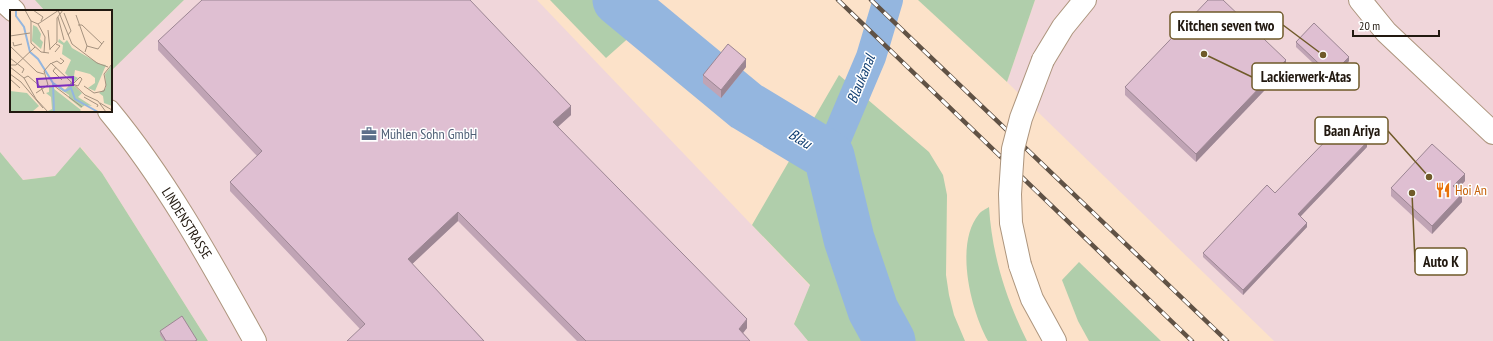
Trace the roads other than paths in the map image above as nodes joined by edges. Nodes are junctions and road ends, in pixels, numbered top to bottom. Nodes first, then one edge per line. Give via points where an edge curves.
1 (2, 0) edge
2 (1085, 0) edge
3 (1360, 0) edge
4 (13, 10) edge
5 (110, 112) edge
6 (1493, 133) edge
7 (255, 341) edge
8 (1055, 341) edge

1 - 4 street
2 - 8 street, bridge via 1063,27 1043,60 1021,118 1013,149 1011,223 1020,265 1032,299
3 - 6 street via 1386,32
5 - 7 street, LINDENSTRASSE via 161,181

